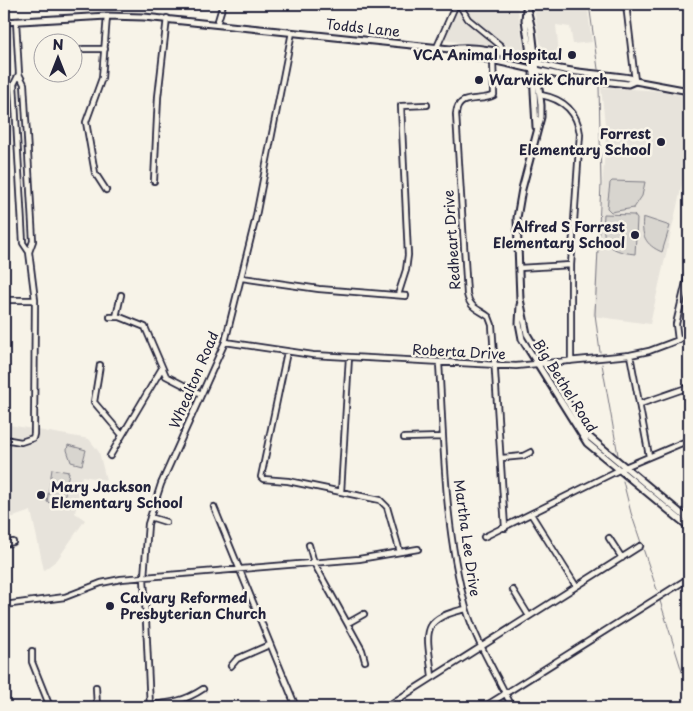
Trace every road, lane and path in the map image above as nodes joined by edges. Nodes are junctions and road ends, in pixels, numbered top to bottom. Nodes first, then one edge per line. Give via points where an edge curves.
1 (223, 4) edge
2 (457, 4) edge
3 (626, 4) edge
4 (526, 6) edge
5 (107, 16) junction
6 (167, 18) junction
7 (16, 21) junction
8 (4, 22) edge
9 (217, 24) junction
10 (292, 32) junction
11 (437, 47) junction
12 (83, 49) dead end
13 (104, 49) junction
14 (450, 49) junction
15 (501, 53) junction
16 (493, 59) junction
17 (530, 60) junction
18 (537, 62) junction
19 (532, 68) junction
20 (538, 70) junction
21 (19, 74) junction
22 (635, 81) junction
23 (689, 90) edge
24 (541, 95) junction
25 (427, 105) dead end
26 (537, 130) junction
27 (19, 163) junction
28 (28, 163) junction
29 (154, 181) dead end
30 (106, 190) dead end
31 (29, 252) junction
32 (571, 265) junction
33 (518, 268) junction
34 (689, 270) edge
35 (242, 278) junction
36 (688, 278) edge
37 (121, 295) dead end
38 (398, 295) junction
39 (406, 296) dead end
40 (4, 300) edge
41 (35, 300) junction
42 (110, 317) dead end
43 (116, 317) junction
44 (689, 336) edge
45 (678, 340) junction
46 (225, 342) junction
47 (287, 352) junction
48 (630, 355) junction
49 (349, 357) junction
50 (571, 361) junction
51 (439, 363) junction
52 (540, 364) junction
53 (100, 365) dead end
54 (495, 365) junction
55 (162, 368) junction
56 (689, 387) edge
57 (201, 394) junction
58 (640, 404) junction
59 (122, 435) junction
60 (443, 437) junction
61 (404, 438) dead end
62 (4, 439) edge
63 (689, 440) edge
64 (531, 452) dead end
65 (110, 456) dead end
66 (649, 456) junction
67 (502, 458) junction
68 (622, 469) junction
69 (341, 492) junction
70 (214, 507) dead end
71 (531, 514) junction
72 (150, 517) junction
73 (689, 520) edge
74 (166, 522) dead end
75 (689, 527) edge
76 (505, 528) junction
77 (484, 537) dead end
78 (609, 538) dead end
79 (13, 542) dead end
80 (4, 544) edge
81 (309, 545) dead end
82 (640, 546) dead end
83 (418, 549) dead end
84 (400, 552) junction
85 (622, 558) junction
86 (314, 563) junction
87 (238, 569) junction
88 (144, 577) junction
89 (688, 579) edge
90 (689, 585) edge
91 (576, 586) junction
92 (513, 590) dead end
93 (4, 604) edge
94 (466, 609) junction
95 (364, 614) dead end
96 (529, 616) junction
97 (348, 623) junction
98 (269, 645) junction
99 (482, 646) junction
100 (32, 651) dead end
101 (364, 661) dead end
102 (231, 666) dead end
103 (432, 677) junction
104 (96, 687) dead end
105 (202, 689) dead end
106 (506, 693) junction
107 (150, 706) edge
108 (50, 707) edge
109 (97, 707) edge
110 (296, 707) edge
111 (386, 707) edge
112 (484, 707) edge
113 (512, 707) edge

1 - 9 street
2 - 11 street
2 - 15 street via 468,19 501,46
3 - 22 street
4 - 17 main road, Big Bethel Road
4 - 18 main road, Big Bethel Road
5 - 6 main road, Todds Lane
5 - 7 main road, Todds Lane
5 - 13 street
6 - 9 main road, Todds Lane
6 - 29 street via 158,97
7 - 8 main road, Todds Lane
7 - 21 street
9 - 10 main road, Todds Lane
10 - 11 main road, Todds Lane
10 - 35 street, Whealton Road
11 - 14 main road, Todds Lane
12 - 13 street
13 - 30 street via 102,78 86,122 95,173
14 - 15 main road, Todds Lane via 465,46
14 - 16 main road, Todds Lane
15 - 17 main road, Todds Lane
16 - 19 main road, Todds Lane
16 - 54 street, Redheart Drive via 494,95 464,100 457,107 456,114 467,294 474,309 486,314 491,321
17 - 18 main road, Todds Lane
17 - 19 main road, Big Bethel Road
18 - 20 main road, Big Bethel Road
18 - 22 main road, Todds Lane via 564,70 627,77
19 - 20 main road, Todds Lane
19 - 26 main road, Big Bethel Road
20 - 22 main road, Todds Lane via 583,79 628,84
20 - 24 main road, Big Bethel Road
21 - 27 street via 14,84
21 - 28 street via 24,84
22 - 23 main road, Todds Lane
24 - 26 main road, Big Bethel Road
24 - 32 street via 567,106 579,125
25 - 38 street via 401,106 408,255
26 - 33 main road, Big Bethel Road via 519,205
27 - 28 street
27 - 31 street via 23,243
28 - 31 street via 33,241
31 - 41 street
32 - 33 street
32 - 50 street
33 - 52 main road, Big Bethel Road via 527,334
34 - 36 street
35 - 38 street via 319,289
35 - 46 street, Whealton Road
36 - 45 street via 676,324
37 - 43 street
38 - 39 street
40 - 41 street
41 - 62 street via 33,438 25,442
42 - 43 street
43 - 55 street via 145,327
44 - 45 street, Roberta Drive
45 - 48 street, Roberta Drive
46 - 47 street, Roberta Drive
46 - 57 street, Whealton Road
47 - 49 street, Roberta Drive
47 - 69 street via 260,473 263,480 288,481
48 - 50 street, Roberta Drive
48 - 58 street
49 - 51 street, Roberta Drive
49 - 69 street
50 - 52 street, Roberta Drive
51 - 54 street, Roberta Drive
51 - 60 street, Martha Lee Drive
52 - 54 street, Roberta Drive
52 - 68 main road, Big Bethel Road via 576,423
53 - 59 street via 94,402
54 - 67 street, Redheart Drive
55 - 57 street via 169,379
55 - 59 street
56 - 58 street
57 - 72 street, Whealton Road
58 - 66 street
59 - 65 street
60 - 61 street
60 - 94 street, Martha Lee Drive via 450,519
63 - 66 street
64 - 67 street
66 - 68 street
67 - 76 street, Redheart Drive
68 - 71 street
68 - 73 main road, Big Bethel Road
68 - 75 main road, Big Bethel Road
69 - 84 street via 384,502
70 - 87 street
71 - 76 street
71 - 91 street
72 - 74 street
72 - 88 street, Whealton Road via 145,541
76 - 77 street
78 - 85 street
79 - 80 street
81 - 86 street
82 - 85 street
83 - 84 street
84 - 86 street
85 - 91 street
86 - 87 street
86 - 97 street
87 - 88 street
87 - 98 street
88 - 93 street via 106,581 65,597
88 - 107 street, Whealton Road
89 - 90 street
89 - 106 street
91 - 96 street
92 - 96 street
94 - 99 street, Martha Lee Drive
94 - 103 street via 440,615 431,625 428,639
95 - 97 street
96 - 99 street
97 - 101 street
98 - 102 street via 237,659
98 - 110 street
99 - 103 street
99 - 106 street, Martha Lee Drive
100 - 108 street via 32,662
103 - 111 street
104 - 109 street
105 - 107 street via 177,703
106 - 112 street
106 - 113 street, Martha Lee Drive

